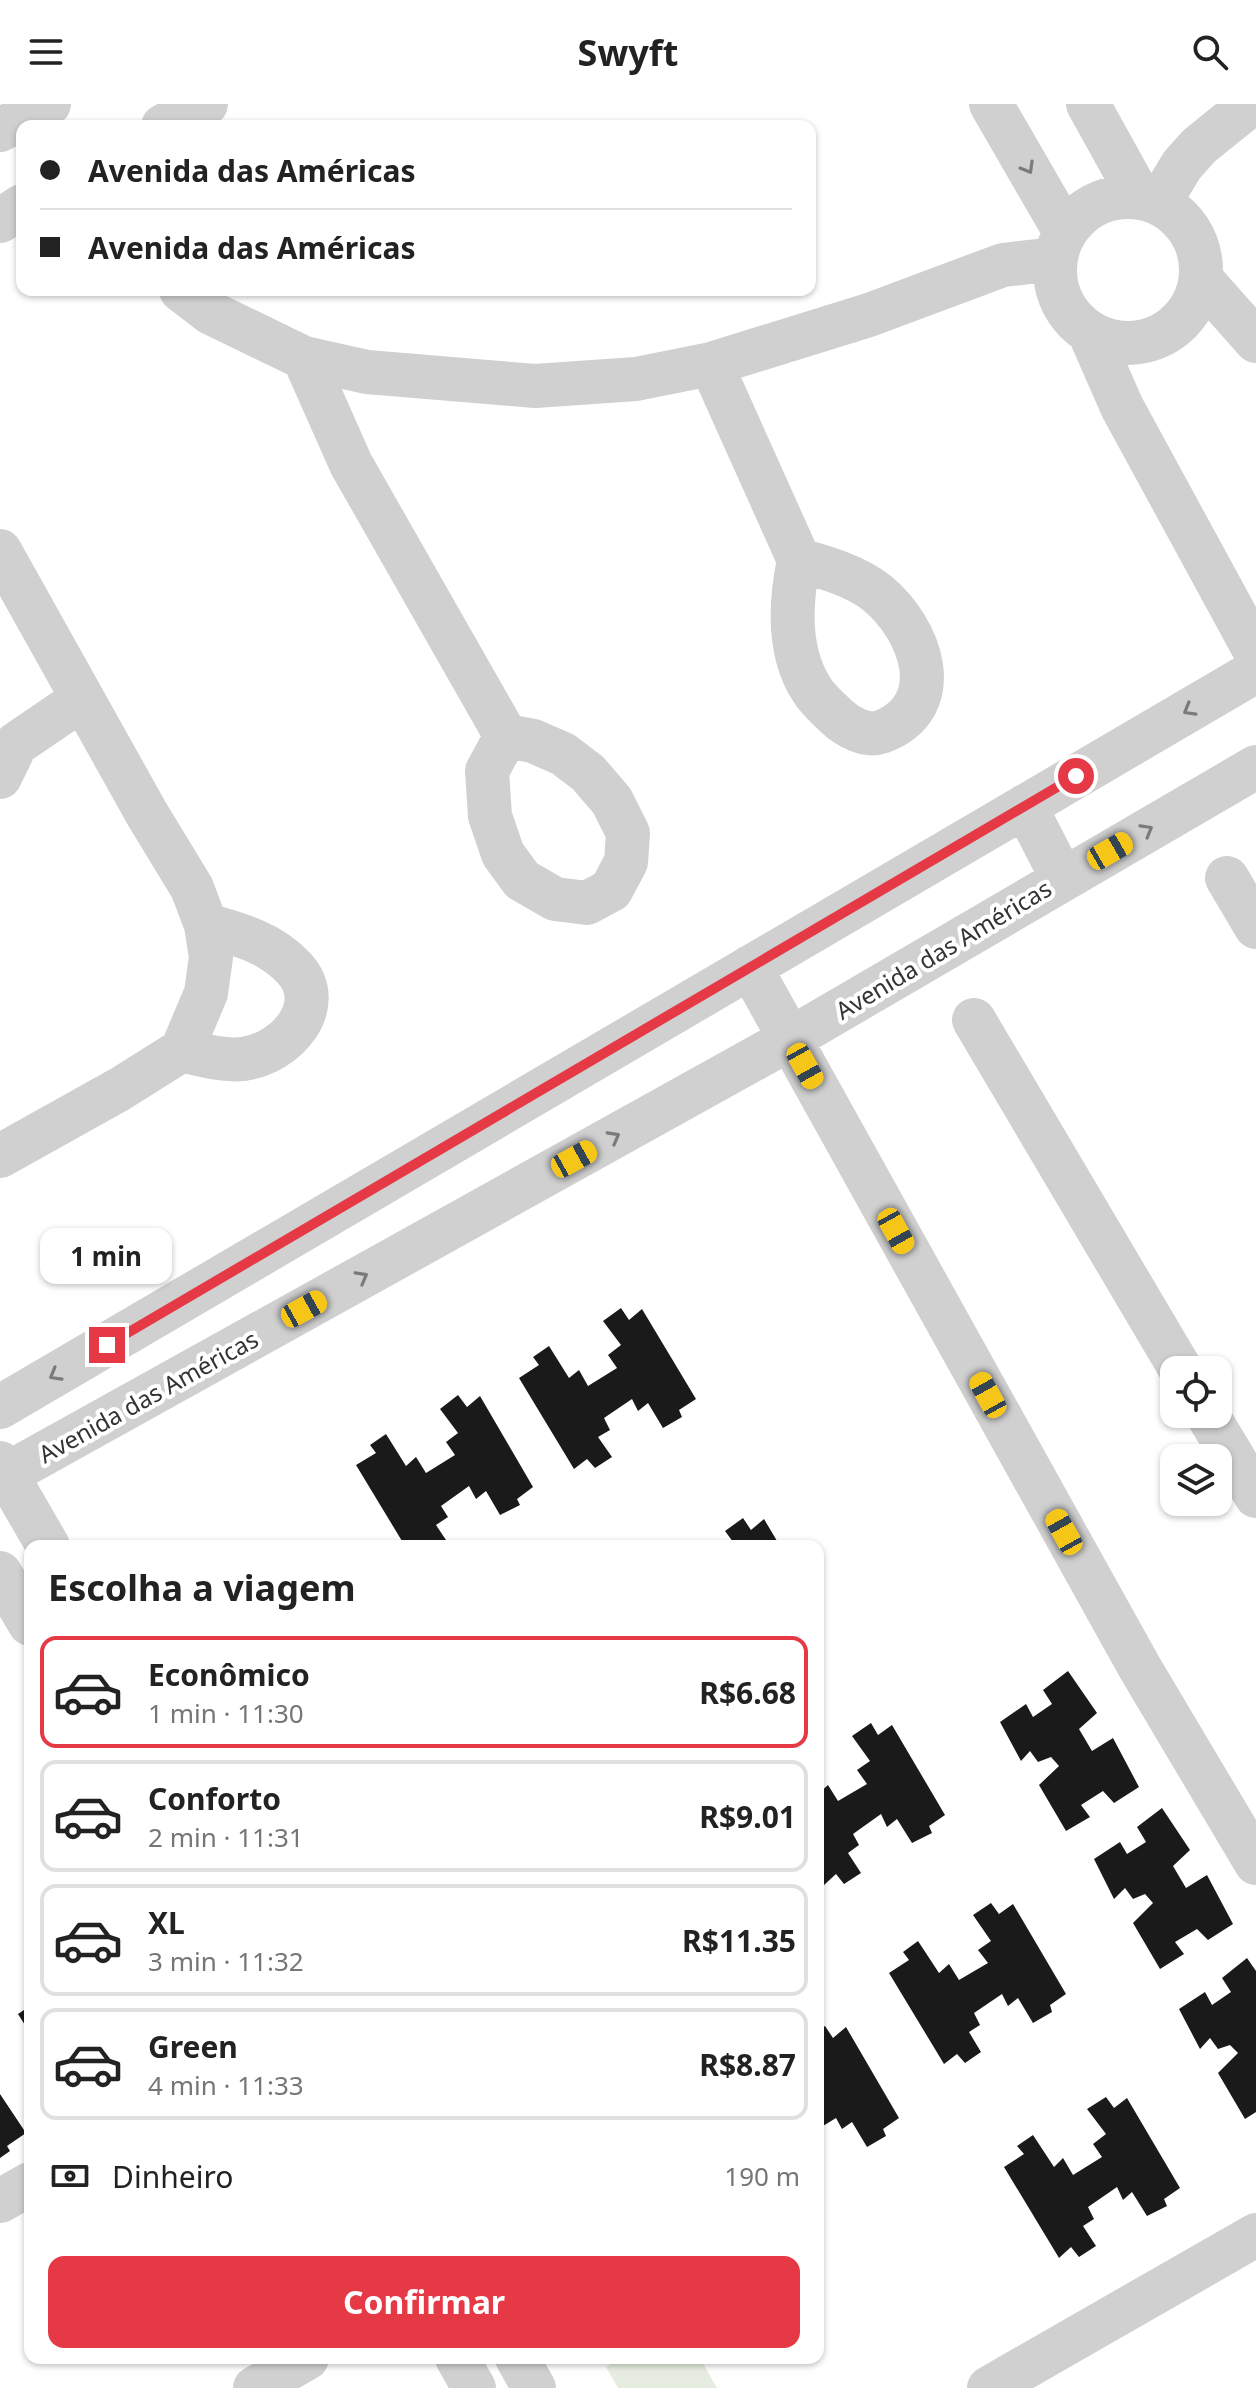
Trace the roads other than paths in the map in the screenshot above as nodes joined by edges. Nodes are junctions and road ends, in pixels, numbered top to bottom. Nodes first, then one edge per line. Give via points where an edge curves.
1 (206, 104) edge
2 (991, 104) edge
3 (1088, 104) edge
4 (1251, 104) edge
5 (175, 120) edge
6 (1149, 200) junction
7 (1060, 246) junction
8 (1202, 280) junction
9 (189, 296) edge
10 (1090, 334) junction
11 (1256, 341) edge
12 (304, 358) junction
13 (711, 364) junction
14 (0, 551) edge
15 (799, 560) dead end
16 (1256, 653) edge
17 (1256, 671) edge
18 (82, 699) junction
19 (506, 736) dead end
20 (5, 754) edge
21 (1256, 767) edge
22 (1025, 806) junction
23 (1062, 878) junction
24 (1227, 878) dead end
25 (206, 925) junction
26 (1256, 927) edge
27 (750, 967) junction
28 (974, 1020) dead end
29 (790, 1039) junction
30 (182, 1050) junction
31 (0, 1156) edge
32 (1173, 1356) edge
33 (0, 1407) edge
34 (1215, 1428) edge
35 (2, 1472) edge
36 (1256, 1496) edge
37 (44, 1540) edge
38 (0, 1573) edge
39 (24, 1614) edge
40 (1256, 1863) edge
41 (24, 2187) edge
42 (0, 2201) edge
43 (1256, 2235) edge
44 (297, 2364) edge
45 (460, 2364) edge
46 (520, 2364) edge
47 (255, 2388) edge
48 (474, 2388) edge
49 (534, 2388) edge
50 (989, 2388) edge

1 - 5 street
2 -> 7 street
3 - 6 street
4 - 6 street via 1199,146
6 - 7 street via 1111,198 1084,210
6 - 8 street via 1167,206 1188,225 1200,252
7 - 10 street via 1056,288 1068,314
7 - 13 street via 869,315
8 - 10 street via 1192,308 1172,330 1132,343
8 - 11 street
9 - 12 street via 211,313
10 - 16 street via 1122,407
12 - 13 street via 367,372 535,386 636,379
12 - 19 street via 351,464
13 - 15 street
14 - 18 street
17 -> 22 street
18 - 20 street
18 - 25 street via 192,888
23 -> 21 street, Avenida das Américas
22 - 23 street
22 - 27 street
23 - 29 street, Avenida das Américas
24 - 26 street
25 - 30 street via 211,957 206,993
25 - 30 street via 252,938 277,953 304,982 309,999 293,1033 272,1049 245,1059
27 - 29 street
27 -> 33 street
28 - 32 street
35 -> 29 street, Avenida das Américas
29 - 40 street via 1140,1668
30 - 31 street
34 - 36 street
35 - 37 street
38 - 39 street
41 - 42 street
43 - 50 street
44 - 47 street
45 - 48 street
46 - 49 street

